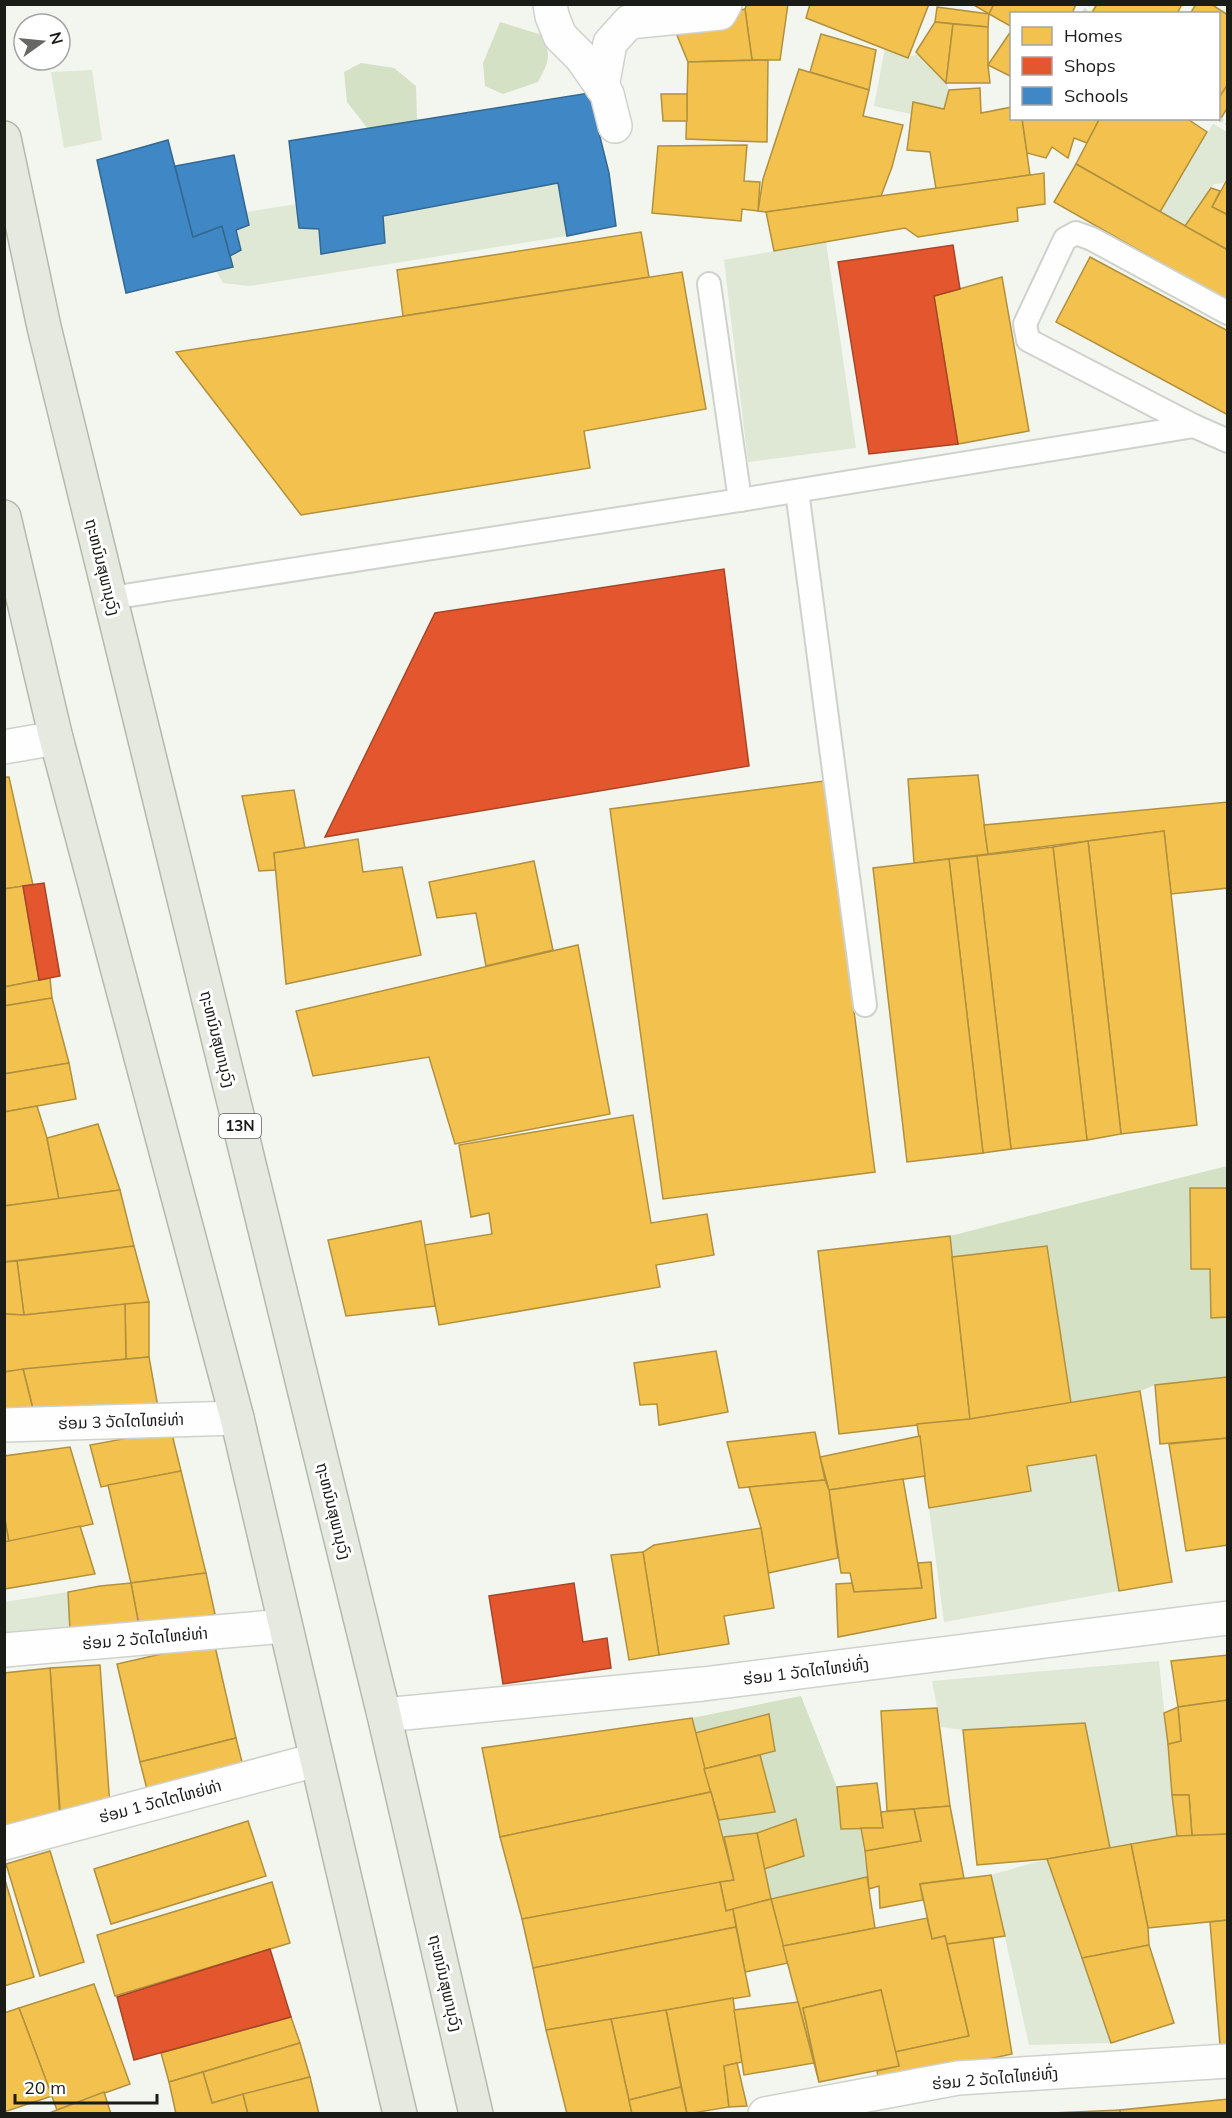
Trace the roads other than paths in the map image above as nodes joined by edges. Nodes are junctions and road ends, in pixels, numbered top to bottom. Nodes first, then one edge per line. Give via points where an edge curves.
1 (550, 4) edge
2 (725, 4) edge
3 (602, 87) junction
4 (615, 126) dead end
5 (4, 138) edge
6 (709, 284) dead end
7 (1227, 313) edge
8 (1194, 426) junction
9 (1227, 441) edge
10 (797, 490) junction
11 (740, 500) junction
12 (4, 517) edge
13 (111, 598) junction
14 (56, 738) junction
15 (4, 747) edge
16 (865, 1005) dead end
17 (237, 1418) junction
18 (4, 1425) edge
19 (1227, 1618) edge
20 (285, 1626) junction
21 (4, 1650) edge
22 (384, 1715) junction
23 (316, 1760) junction
24 (4, 1843) edge
25 (1227, 2061) edge
26 (400, 2114) edge
27 (476, 2114) edge
28 (765, 2114) edge

1 - 3 street via 560,36
2 - 3 street via 720,13 629,22 610,43
3 - 4 street
5 - 13 highway, ຖະຫນົນສຸພານຸວົງ / 13N via 44,327
6 - 11 lane
7 - 8 lane via 1092,238 1076,233 1065,239 1025,324 1028,340
8 - 9 lane
8 - 10 lane
10 - 11 lane
10 - 16 lane
11 - 13 lane
12 - 14 highway
13 - 22 highway, ຖະຫນົນສຸພານຸວົງ / 13N
14 - 15 street
14 - 17 highway
17 - 18 street, ຮ່ອມ 3 ວັດໄຕໄຫຍ່ທ່າ
17 - 20 highway
19 - 22 street, ຮ່ອມ 1 ວັດໄຕໄຫຍ່ທົ່ງ via 704,1684
20 - 21 street, ຮ່ອມ 2 ວັດໄຕໄຫຍ່ທ່າ
20 - 23 highway
22 - 27 highway, ຖະຫນົນສຸພານຸວົງ / 13N
23 - 24 street, ຮ່ອມ 1 ວັດໄຕໄຫຍ່ທ່າ
23 - 26 highway
25 - 28 street, ຮ່ອມ 2 ວັດໄຕໄຫຍ່ທົ່ງ via 958,2078

